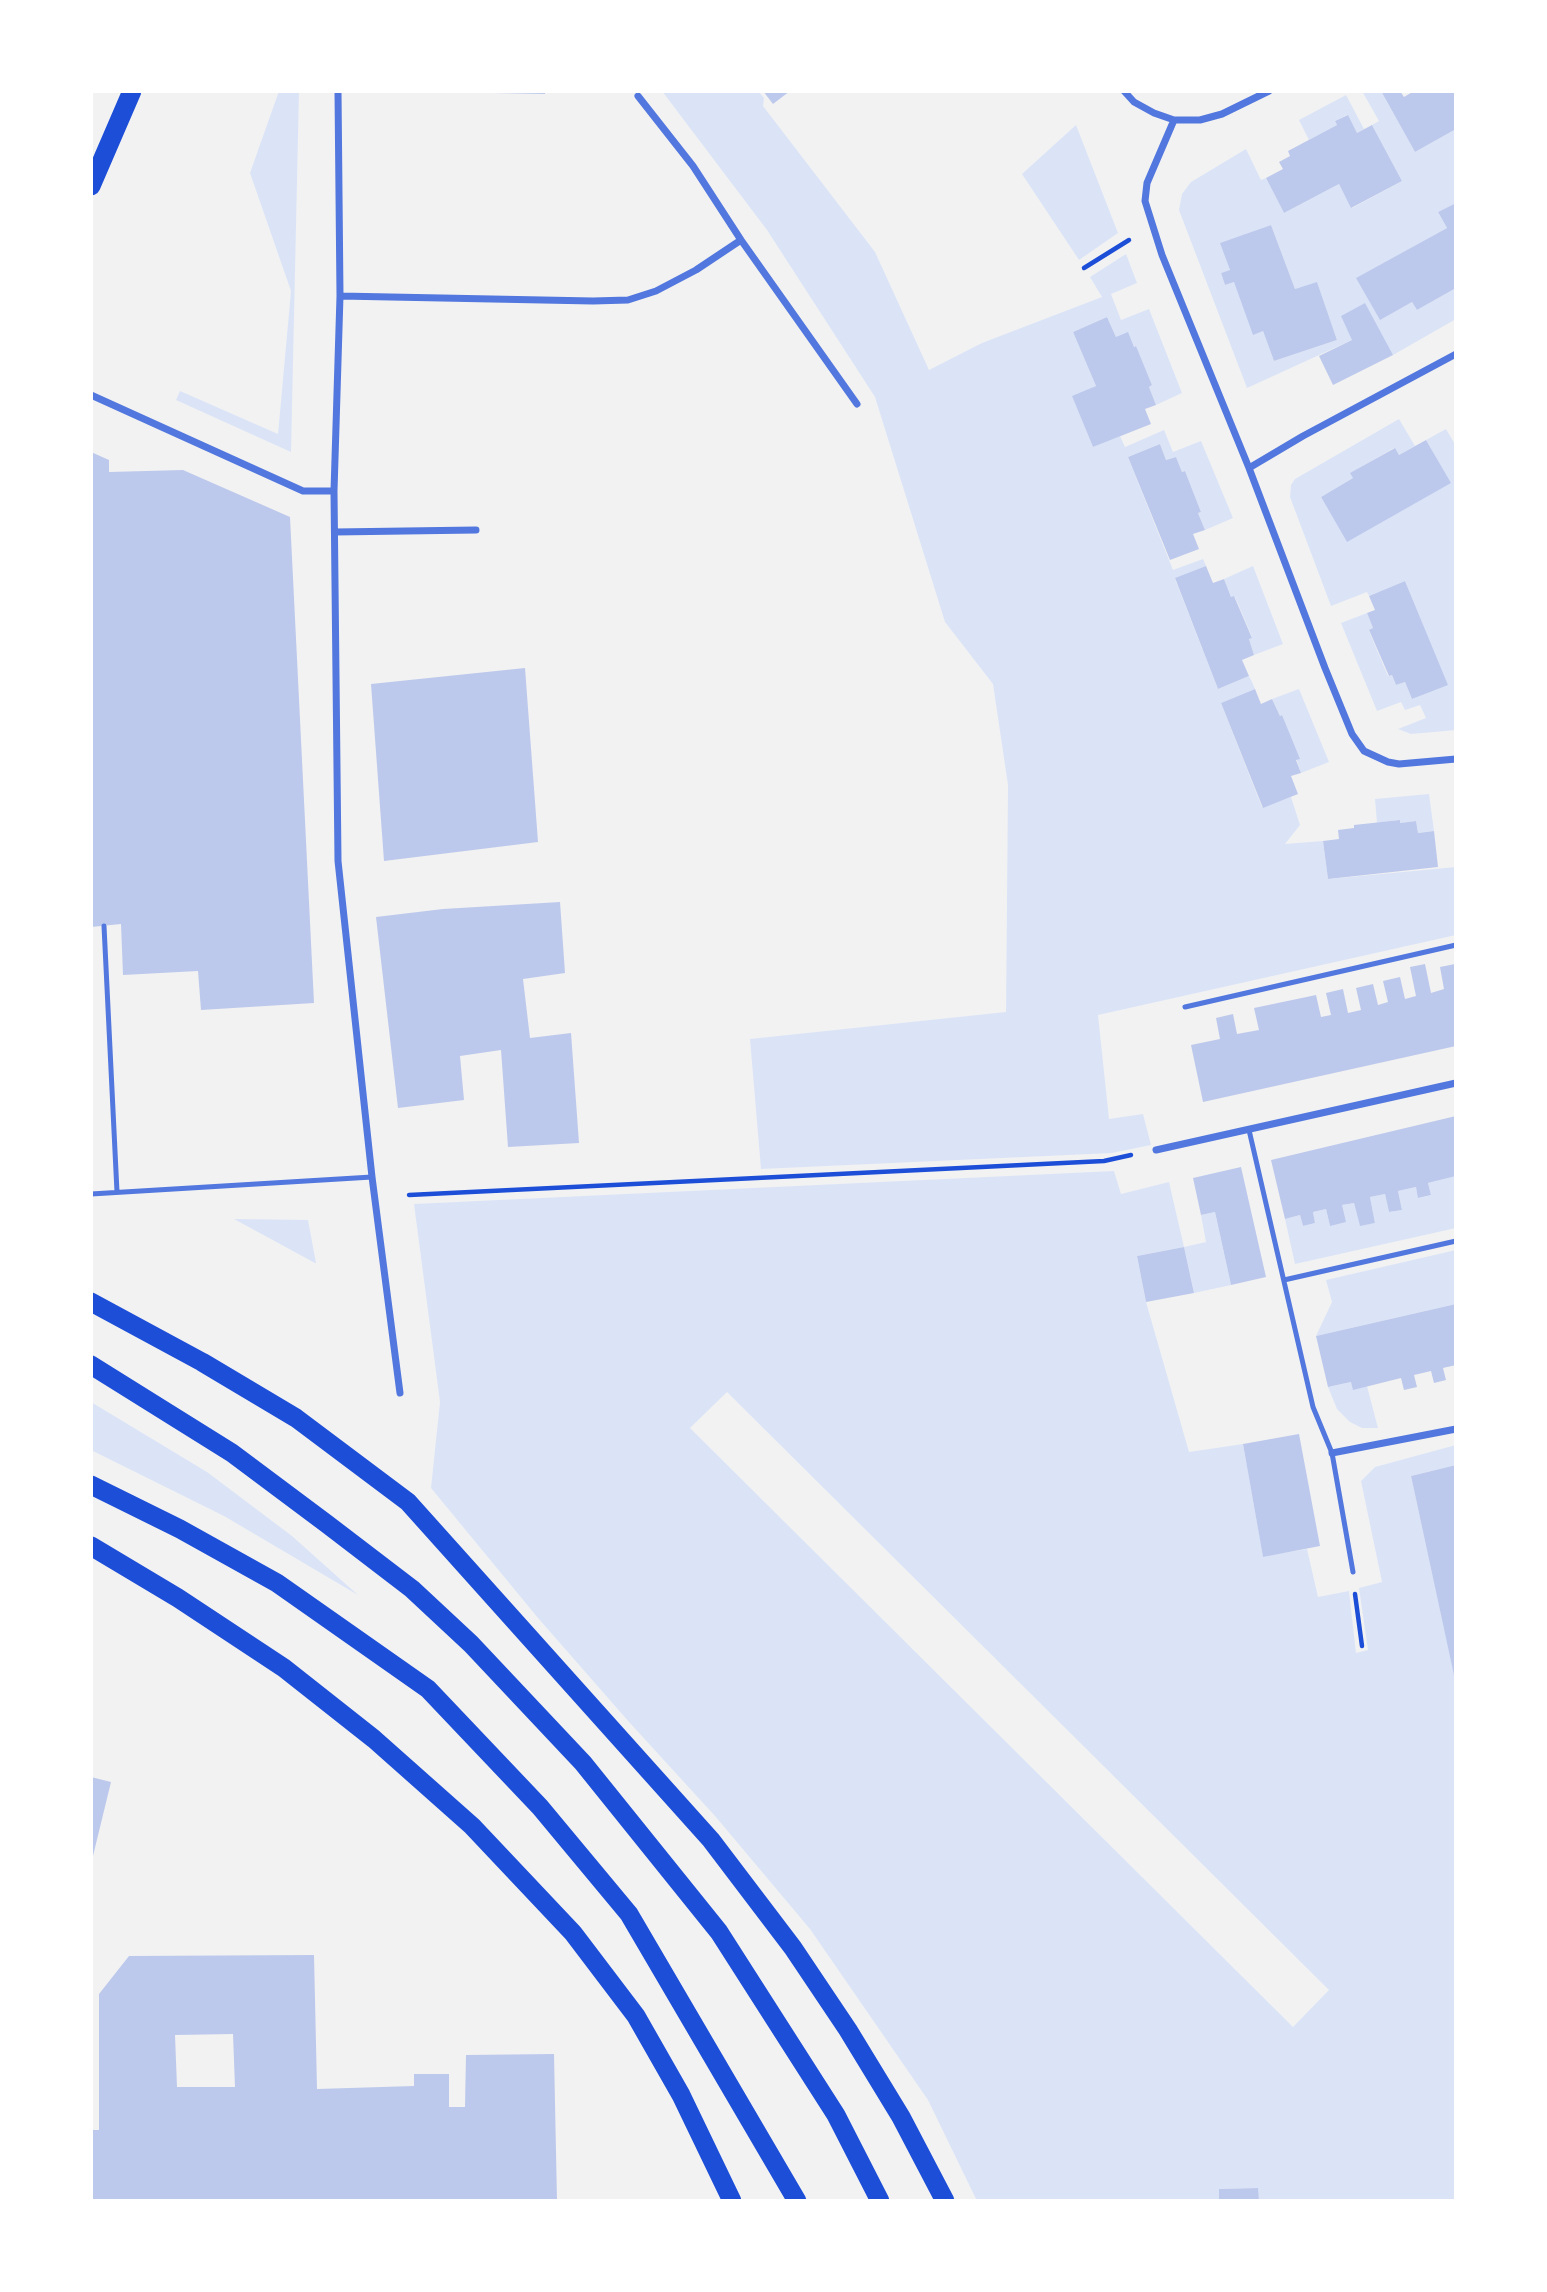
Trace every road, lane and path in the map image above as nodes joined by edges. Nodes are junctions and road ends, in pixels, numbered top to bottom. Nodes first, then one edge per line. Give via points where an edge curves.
1 (132, 91) edge
2 (338, 91) edge
3 (1124, 91) edge
4 (1269, 91) edge
5 (638, 96) dead end
6 (1174, 120) junction
7 (91, 186) edge
8 (741, 240) junction
9 (1129, 240) dead end
10 (1084, 268) dead end
11 (340, 296) junction
12 (1456, 354) edge
13 (91, 395) edge
14 (857, 404) dead end
15 (1249, 468) junction
16 (334, 491) junction
17 (476, 530) dead end
18 (335, 532) junction
19 (1456, 758) edge
20 (104, 926) dead end
21 (1456, 945) edge
22 (1185, 1007) dead end
23 (1456, 1083) edge
24 (1249, 1130) junction
25 (1156, 1150) dead end
26 (1104, 1161) dead end
27 (372, 1177) junction
28 (117, 1192) junction
29 (91, 1194) edge
30 (409, 1195) dead end
31 (1456, 1241) edge
32 (1284, 1280) junction
33 (91, 1302) edge
34 (91, 1365) edge
35 (400, 1393) dead end
36 (1456, 1429) edge
37 (1332, 1453) junction
38 (91, 1485) edge
39 (91, 1546) edge
40 (1353, 1572) joint
41 (1362, 1646) dead end
42 (732, 2201) edge
43 (797, 2201) edge
44 (880, 2201) edge
45 (945, 2201) edge

1 - 7 highway
2 - 11 street
3 - 6 street via 1134,102
4 - 6 street via 1222,114
5 - 8 street via 693,166
6 - 15 street via 1147,183 1146,201 1162,255
8 - 11 street via 696,270 628,300
8 - 14 street
9 - 10 path
11 - 16 street
12 - 15 street
13 - 16 street via 303,491
15 - 19 street via 1358,744 1373,757 1399,764
16 - 18 street
17 - 18 street
18 - 27 street via 338,860
20 - 28 lane
21 - 22 lane
23 - 24 street
24 - 25 street
24 - 32 lane
26 - 30 path
27 - 28 lane
27 - 35 street
28 - 29 lane
31 - 32 lane
32 - 37 lane via 1313,1407
33 - 45 highway via 296,1418 408,1502 711,1840 848,2030
34 - 44 highway via 232,1453 412,1589 471,1644 583,1763 719,1932 836,2116
36 - 37 street
37 - 40 lane
38 - 43 highway via 277,1583 428,1689 540,1807 629,1914
39 - 42 highway via 284,1668 374,1739 472,1826 573,1933 636,2016 681,2095
40 - 41 path

